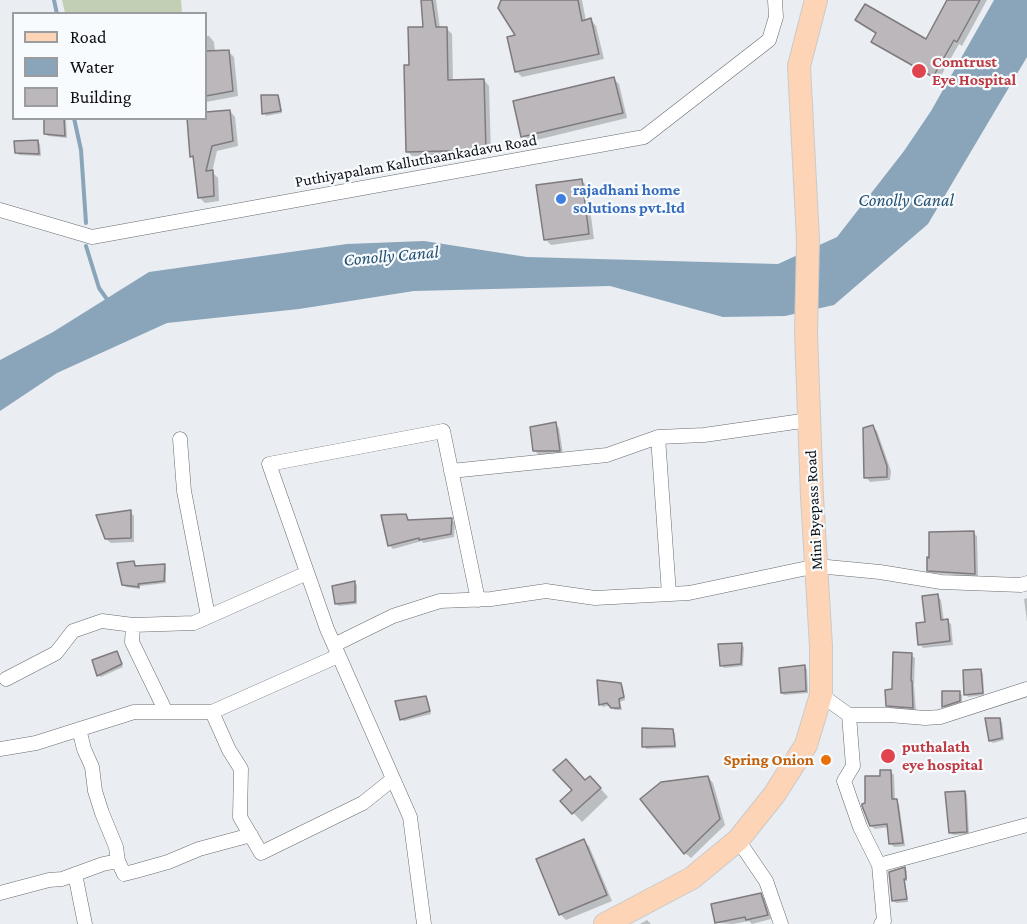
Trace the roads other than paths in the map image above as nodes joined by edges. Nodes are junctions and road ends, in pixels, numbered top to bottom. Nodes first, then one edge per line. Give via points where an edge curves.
1 (775, 0) edge
2 (816, 0) edge
3 (0, 210) edge
4 (809, 420) junction
5 (658, 437) junction
6 (180, 439) dead end
7 (451, 471) junction
8 (817, 566) junction
9 (307, 573) junction
10 (1027, 583) edge
11 (669, 594) junction
12 (478, 600) junction
13 (208, 616) junction
14 (133, 625) junction
15 (336, 650) junction
16 (6, 679) dead end
17 (1027, 689) edge
18 (821, 695) junction
19 (166, 712) junction
20 (212, 712) junction
21 (849, 715) junction
22 (79, 729) junction
23 (0, 750) edge
24 (393, 779) junction
25 (1027, 825) edge
26 (251, 835) junction
27 (738, 840) junction
28 (118, 861) junction
29 (879, 865) junction
30 (75, 874) junction
31 (0, 893) edge
32 (85, 924) edge
33 (424, 924) edge
34 (605, 924) edge
35 (781, 924) edge
36 (881, 924) edge

1 - 3 street, Puthiyapalam Kalluthaankadavu Road via 776,17 769,40 644,137 92,237
2 - 4 main road, Mini Byepass Road via 799,66 808,240
4 - 5 street via 704,435
4 - 8 main road, Mini Byepass Road
5 - 7 street via 607,455
5 - 11 street
6 - 13 street via 184,492
7 - 9 street via 443,431 268,464
7 - 12 street
8 - 10 street via 941,582
8 - 11 street
8 - 18 main road, Mini Byepass Road
9 - 13 street
9 - 15 street
11 - 12 street via 595,598 546,591
12 - 15 street via 440,601 393,616
13 - 14 street via 194,623
14 - 16 street via 102,621 73,631 56,653
14 - 19 street via 132,642
15 - 20 street
15 - 24 street
17 - 21 street via 940,717
18 - 21 street
18 - 27 main road, Mini Byepass Road via 806,745 774,795
19 - 20 street
19 - 22 street via 134,712
20 - 26 street via 241,770 240,817
21 - 29 street via 853,766 844,780 860,827
22 - 23 street
22 - 28 street
24 - 26 street via 363,803 261,853
24 - 33 street via 410,817
25 - 29 street
26 - 28 street via 124,874
27 - 34 main road, Mini Byepass Road via 692,878
27 - 35 street via 766,880
28 - 30 street
29 - 36 street via 884,921
30 - 31 street
30 - 32 street

